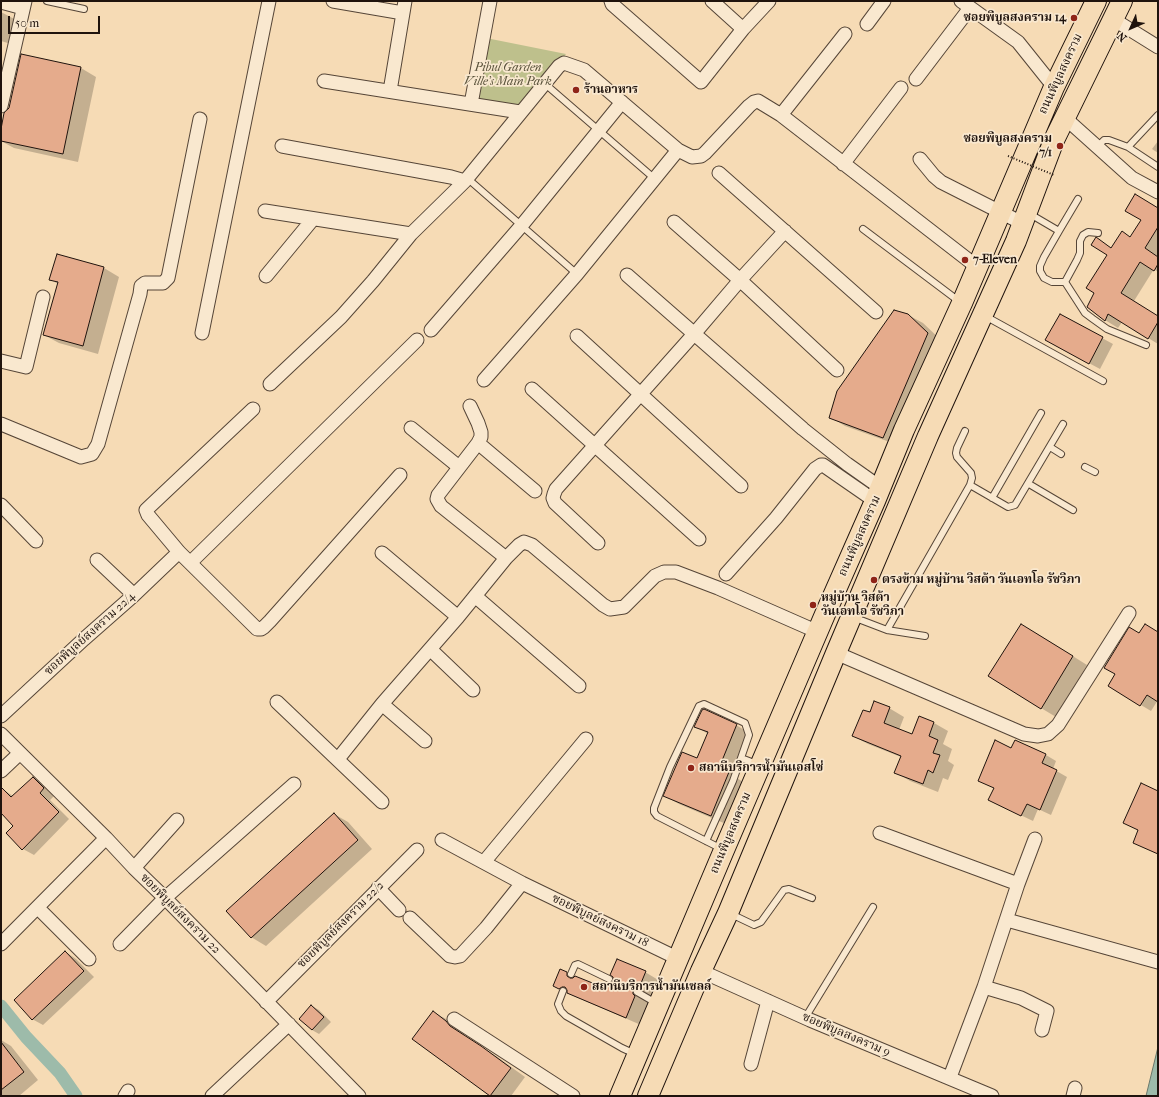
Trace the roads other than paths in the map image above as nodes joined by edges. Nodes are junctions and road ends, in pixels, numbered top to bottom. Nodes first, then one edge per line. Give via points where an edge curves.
1 (47, 1) edge
2 (269, 1) edge
3 (333, 1) edge
4 (490, 1) edge
5 (611, 1) edge
6 (712, 1) edge
7 (769, 1) edge
8 (884, 1) edge
9 (1122, 1) edge
10 (1, 2) edge
11 (1094, 2) edge
12 (965, 4) edge
13 (24, 5) edge
14 (404, 7) edge
15 (84, 10) dead end
16 (1113, 19) junction
17 (867, 24) dead end
18 (743, 29) junction
19 (845, 34) dead end
20 (1158, 47) edge
21 (916, 79) dead end
22 (324, 81) dead end
23 (544, 83) junction
24 (1054, 87) junction
25 (901, 88) dead end
26 (390, 91) junction
27 (622, 102) junction
28 (471, 104) junction
29 (1, 106) edge
30 (520, 112) junction
31 (781, 115) junction
32 (1158, 115) edge
33 (1064, 118) junction
34 (200, 119) dead end
35 (598, 130) junction
36 (282, 146) dead end
37 (1097, 147) junction
38 (1128, 147) junction
39 (678, 150) junction
40 (920, 159) dead end
41 (1013, 163) junction
42 (843, 164) junction
43 (1158, 167) edge
44 (719, 173) dead end
45 (1046, 178) junction
46 (466, 179) junction
47 (654, 179) junction
48 (1158, 192) edge
49 (1078, 199) dead end
50 (265, 211) dead end
51 (1000, 211) junction
52 (1024, 217) junction
53 (313, 219) junction
54 (674, 222) dead end
55 (522, 225) junction
56 (863, 229) dead end
57 (1060, 230) junction
58 (785, 231) junction
59 (1098, 233) dead end
60 (411, 234) junction
61 (976, 266) junction
62 (577, 274) junction
63 (628, 275) dead end
64 (266, 276) dead end
65 (740, 280) junction
66 (1065, 282) junction
67 (43, 297) dead end
68 (962, 303) junction
69 (876, 312) dead end
70 (983, 314) junction
71 (431, 330) dead end
72 (202, 333) dead end
73 (694, 334) junction
74 (577, 336) dead end
75 (417, 340) dead end
76 (1146, 345) dead end
77 (1, 361) edge
78 (837, 370) dead end
79 (484, 380) dead end
80 (1103, 381) dead end
81 (270, 384) dead end
82 (532, 389) dead end
83 (640, 395) junction
84 (470, 406) dead end
85 (253, 409) dead end
86 (1041, 413) dead end
87 (1, 424) edge
88 (1063, 424) dead end
89 (411, 428) dead end
90 (965, 431) dead end
91 (478, 443) junction
92 (595, 445) junction
93 (1050, 448) junction
94 (1061, 454) dead end
95 (459, 467) junction
96 (1085, 467) dead end
97 (1095, 472) dead end
98 (400, 475) dead end
99 (1029, 484) junction
100 (970, 485) junction
101 (741, 486) dead end
102 (535, 491) dead end
103 (878, 494) junction
104 (992, 498) junction
105 (1, 505) edge
106 (1073, 510) dead end
107 (699, 539) dead end
108 (36, 541) dead end
109 (598, 543) dead end
110 (179, 552) junction
111 (382, 554) dead end
112 (506, 558) junction
113 (97, 560) dead end
114 (191, 562) junction
115 (726, 574) dead end
116 (134, 595) junction
117 (475, 596) junction
118 (1129, 613) dead end
119 (458, 617) junction
120 (851, 617) junction
121 (887, 630) junction
122 (818, 632) junction
123 (925, 636) dead end
124 (430, 649) junction
125 (836, 653) junction
126 (579, 686) dead end
127 (473, 690) dead end
128 (278, 702) dead end
129 (382, 704) junction
130 (1, 716) edge
131 (1, 734) edge
132 (586, 739) dead end
133 (425, 741) dead end
134 (20, 753) junction
135 (741, 758) junction
136 (338, 759) junction
137 (760, 766) junction
138 (1, 771) edge
139 (294, 784) dead end
140 (382, 802) dead end
141 (177, 820) dead end
142 (880, 833) dead end
143 (106, 838) junction
144 (1035, 839) dead end
145 (442, 840) dead end
146 (706, 842) junction
147 (417, 850) dead end
148 (724, 850) junction
149 (484, 862) junction
150 (134, 868) junction
151 (522, 883) junction
152 (1018, 884) junction
153 (378, 888) junction
154 (165, 898) junction
155 (812, 898) dead end
156 (873, 907) dead end
157 (38, 908) junction
158 (399, 910) dead end
159 (728, 913) junction
160 (410, 918) dead end
161 (1007, 920) junction
162 (1, 944) edge
163 (120, 944) dead end
164 (89, 959) dead end
165 (679, 959) junction
166 (1158, 962) edge
167 (701, 972) junction
168 (571, 974) dead end
169 (609, 979) dead end
170 (984, 987) junction
171 (563, 991) dead end
172 (637, 992) dead end
173 (768, 1001) junction
174 (266, 1002) junction
175 (659, 1004) junction
176 (805, 1018) junction
177 (454, 1019) dead end
178 (289, 1024) junction
179 (1042, 1030) dead end
180 (637, 1055) junction
181 (752, 1064) dead end
182 (950, 1077) junction
183 (212, 1096) edge
184 (359, 1096) edge
185 (573, 1096) edge
186 (620, 1096) edge
187 (648, 1096) edge
188 (992, 1096) edge

1 - 15 lane
2 - 72 street
3 - 14 street
4 - 28 street
5 - 18 street via 701,82
6 - 18 street
7 - 18 street
8 - 17 street
9 - 16 main road, ถนนพิบูลสงคราม
10 - 13 street
11 - 24 main road, ถนนพิบูลสงคราม
12 - 21 street
12 - 24 street via 1018,42
13 - 29 street
14 - 26 street
16 - 20 street
16 - 33 main road, ถนนพิบูลสงคราม
19 - 31 street
22 - 26 street
23 - 27 street via 564,62 584,70
23 - 30 street
23 - 35 lane
24 - 41 main road, ถนนพิบูลสงคราม
25 - 42 street
26 - 28 street
27 - 35 street
27 - 39 street
28 - 30 street
30 - 46 street
31 - 39 street via 754,102 705,154 692,157
31 - 42 street
32 - 38 lane
33 - 37 street
33 - 45 main road, ถนนพิบูลสงคราม
34 - 87 street via 168,278 163,284 145,283 141,286 98,444 92,454 81,457
35 - 47 lane
35 - 55 street
36 - 46 street
37 - 38 lane via 1104,140 1109,140
37 - 48 street via 1132,178
38 - 43 lane
39 - 47 street
40 - 51 street via 937,180
41 - 45 main road
41 - 51 main road, ถนนพิบูลสงคราม
42 - 61 street
44 - 58 street
45 - 52 main road, ถนนพิบูลสงคราม
46 - 55 lane
46 - 60 street
47 - 62 street
49 - 57 lane
50 - 53 street
51 - 52 street
51 - 61 main road, ถนนพิบูลสงคราม
52 - 57 lane
52 - 70 main road, ถนนพิบูลสงคราม
53 - 60 street
53 - 64 street
54 - 65 street
55 - 62 lane
55 - 71 street
56 - 68 lane
57 - 66 lane via 1044,257 1040,271 1044,278 1052,282
58 - 65 street
58 - 69 street
59 - 66 lane via 1088,232 1083,236 1080,241 1080,253
60 - 81 street via 341,317
61 - 68 main road, ถนนพิบูลสงคราม
62 - 79 street
63 - 73 street
65 - 73 street
65 - 78 street
66 - 76 lane via 1085,313 1093,320 1107,329
67 - 77 street via 26,367
68 - 103 main road, ถนนพิบูลสงคราม
70 - 80 lane
70 - 120 main road, ถนนพิบูลสงคราม
73 - 83 street
73 - 103 street via 802,429 847,464
74 - 83 street
75 - 114 street
82 - 92 street
83 - 92 street
83 - 101 street
84 - 91 street via 481,432
85 - 110 street via 146,510
86 - 104 lane
88 - 93 lane
89 - 95 street
90 - 100 lane via 956,452 957,457 971,473
91 - 95 street
91 - 102 street
92 - 107 street
92 - 109 street via 556,489 553,498 555,503
93 - 94 lane
93 - 99 lane
95 - 112 street via 437,499 441,506
96 - 97 lane
98 - 114 street via 261,630
99 - 104 lane via 1012,507
99 - 106 lane
100 - 104 lane
100 - 121 lane
103 - 115 street via 820,465
103 - 122 main road, ถนนพิบูลสงคราม
105 - 108 street
110 - 114 street
110 - 116 street, ซอยพิบูลย์สงคราม 22/4
111 - 119 street
112 - 117 street
112 - 122 street via 524,542 532,545 610,609 624,607 655,576 664,572 676,572
113 - 116 street
116 - 130 street, ซอยพิบูลย์สงคราม 22/4
117 - 119 street
117 - 126 street
118 - 125 street via 1058,725 1048,734 1038,736 1024,734
119 - 124 street
120 - 121 lane
120 - 125 main road, ถนนพิบูลสงคราม
121 - 123 lane
122 - 137 main road, ถนนพิบูลสงคราม
124 - 127 street
124 - 129 street
125 - 159 main road, ถนนพิบูลสงคราม
128 - 136 street
129 - 133 street
129 - 136 street
131 - 134 street, ซอยพิบูลย์สงคราม 22
132 - 149 street
134 - 138 street
134 - 143 street, ซอยพิบูลย์สงคราม 22
135 - 137 lane
135 - 146 lane
135 - 146 lane via 749,735 745,723 704,704 699,706 670,767 654,812
136 - 140 street
137 - 148 main road, ถนนพิบูลสงคราม
139 - 154 street
141 - 150 street
142 - 152 street
143 - 150 street, ซอยพิบูลย์สงคราม 22
143 - 157 street
144 - 152 street
145 - 149 street, ซอยพิบูลย์สงคราม 18
146 - 148 lane
147 - 153 street, ซอยพิบูลย์สงคราม 22/2
148 - 165 main road, ถนนพิบูลสงคราม
149 - 151 street, ซอยพิบูลย์สงคราม 18
150 - 154 street, ซอยพิบูลย์สงคราม 22
151 - 160 street via 460,956 450,956
151 - 165 street, ซอยพิบูลย์สงคราม 18
152 - 161 street
153 - 158 street
153 - 174 street, ซอยพิบูลย์สงคราม 22/2
154 - 163 street
154 - 174 street, ซอยพิบูลย์สงคราม 22
155 - 159 lane via 789,889 784,890 761,922 754,925
156 - 176 lane
157 - 162 street
157 - 164 street
159 - 167 main road, ถนนพิบูลสงคราม
161 - 166 street
161 - 170 street
165 - 167 main road
165 - 175 main road, ถนนพิบูลสงคราม
167 - 173 street, ซอยพิบูลสงคราม 9
167 - 187 main road, ถนนพิบูลสงคราม
168 - 169 lane via 578,964
170 - 179 street via 1021,998 1047,1011
170 - 182 street
171 - 180 lane via 558,1004 560,1011
172 - 175 lane
173 - 176 street, ซอยพิบูลสงคราม 9
173 - 181 street
174 - 178 street, ซอยพิบูลย์สงคราม 22
175 - 180 main road, ถนนพิบูลสงคราม
176 - 182 street, ซอยพิบูลสงคราม 9
177 - 185 street
178 - 183 street
178 - 184 street, ซอยพิบูลย์สงคราม 22
180 - 186 main road, ถนนพิบูลสงคราม
182 - 188 street, ซอยพิบูลสงคราม 9

